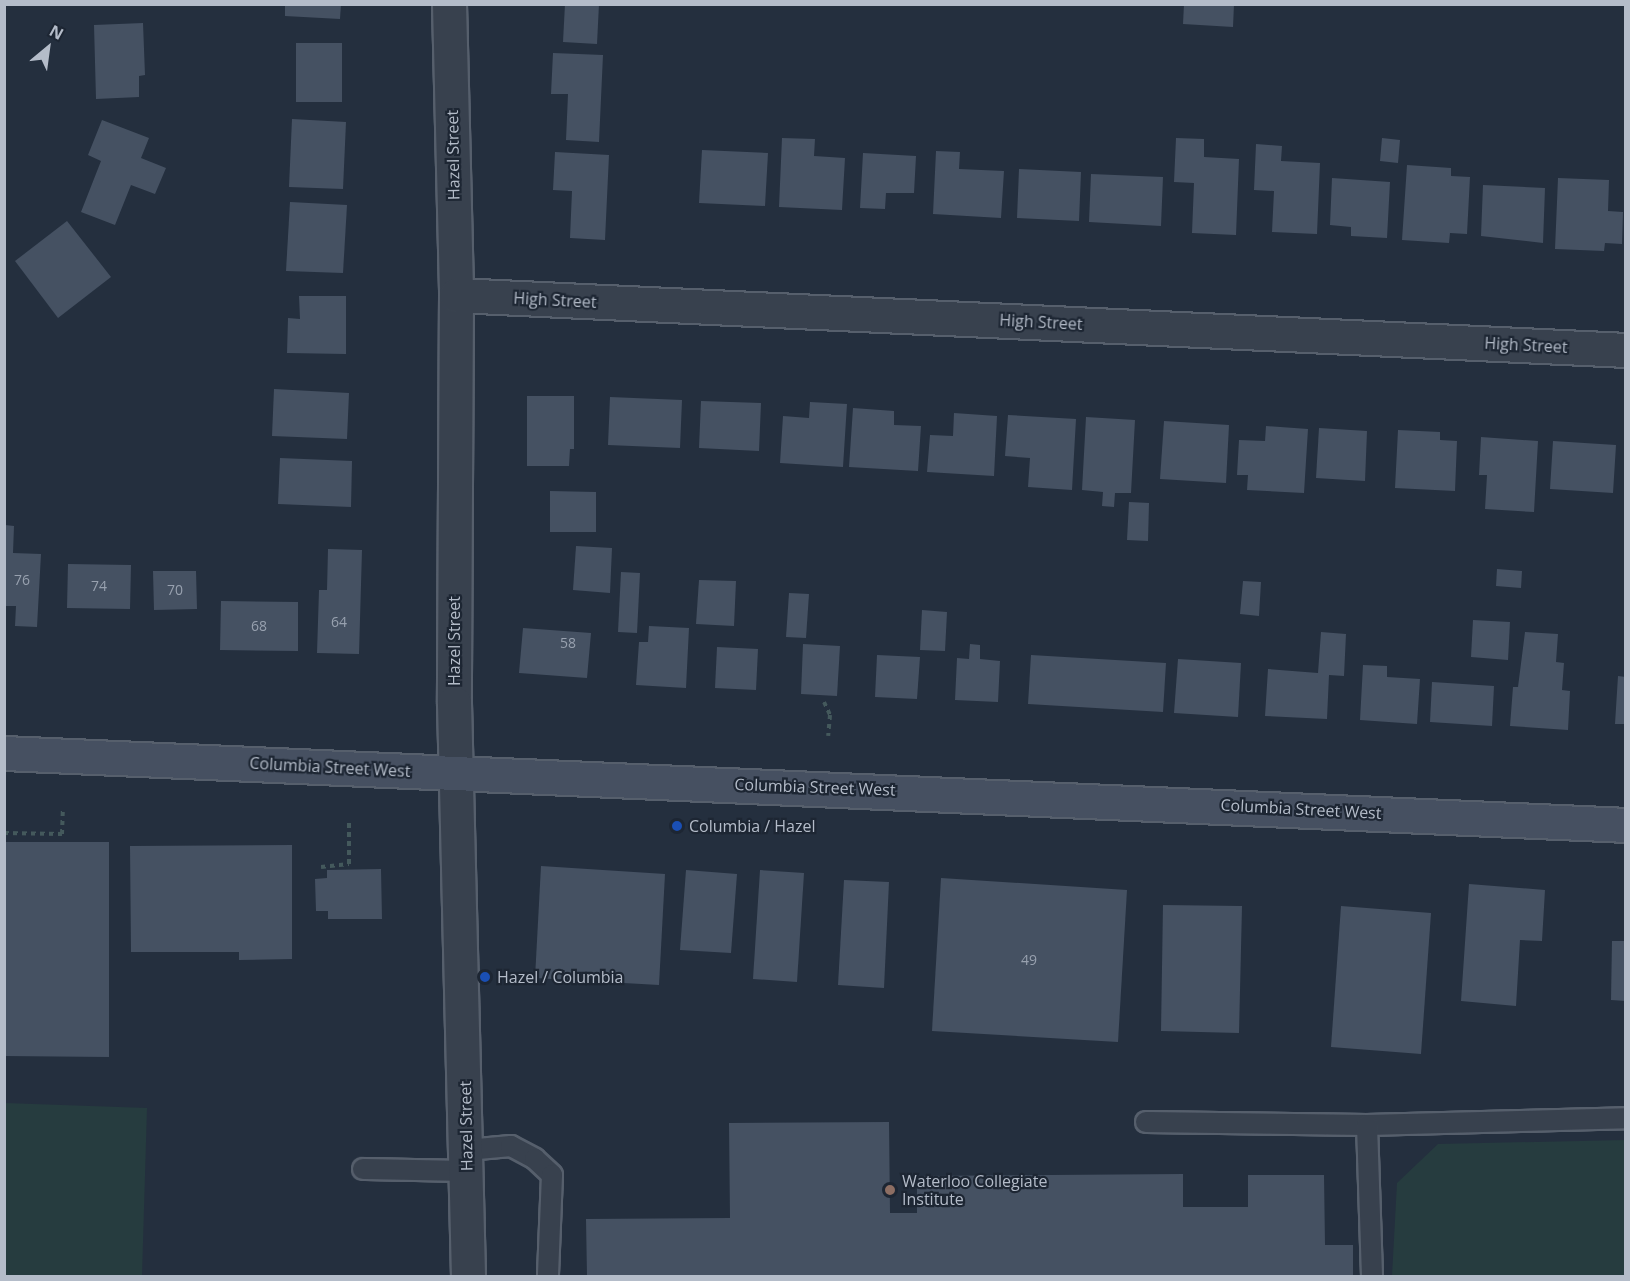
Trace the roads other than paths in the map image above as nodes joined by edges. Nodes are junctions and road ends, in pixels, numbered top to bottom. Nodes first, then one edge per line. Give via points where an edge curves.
1 (449, 4) edge
2 (456, 295) junction
3 (1626, 350) edge
4 (4, 753) edge
5 (457, 772) junction
6 (1626, 825) edge
7 (1626, 1118) edge
8 (1146, 1122) dead end
9 (1367, 1125) junction
10 (467, 1161) junction
11 (363, 1169) dead end
12 (468, 1276) edge
13 (548, 1276) edge
14 (1372, 1276) edge

1 - 2 street, Hazel Street
2 - 3 street, High Street
2 - 5 street, Hazel Street
4 - 5 main road, Columbia Street West
5 - 6 main road, Columbia Street West
5 - 10 street, Hazel Street
7 - 9 lane
8 - 9 lane
9 - 14 lane
10 - 11 lane
10 - 12 street, Hazel Street
10 - 13 lane via 511,1146 535,1159 552,1175

